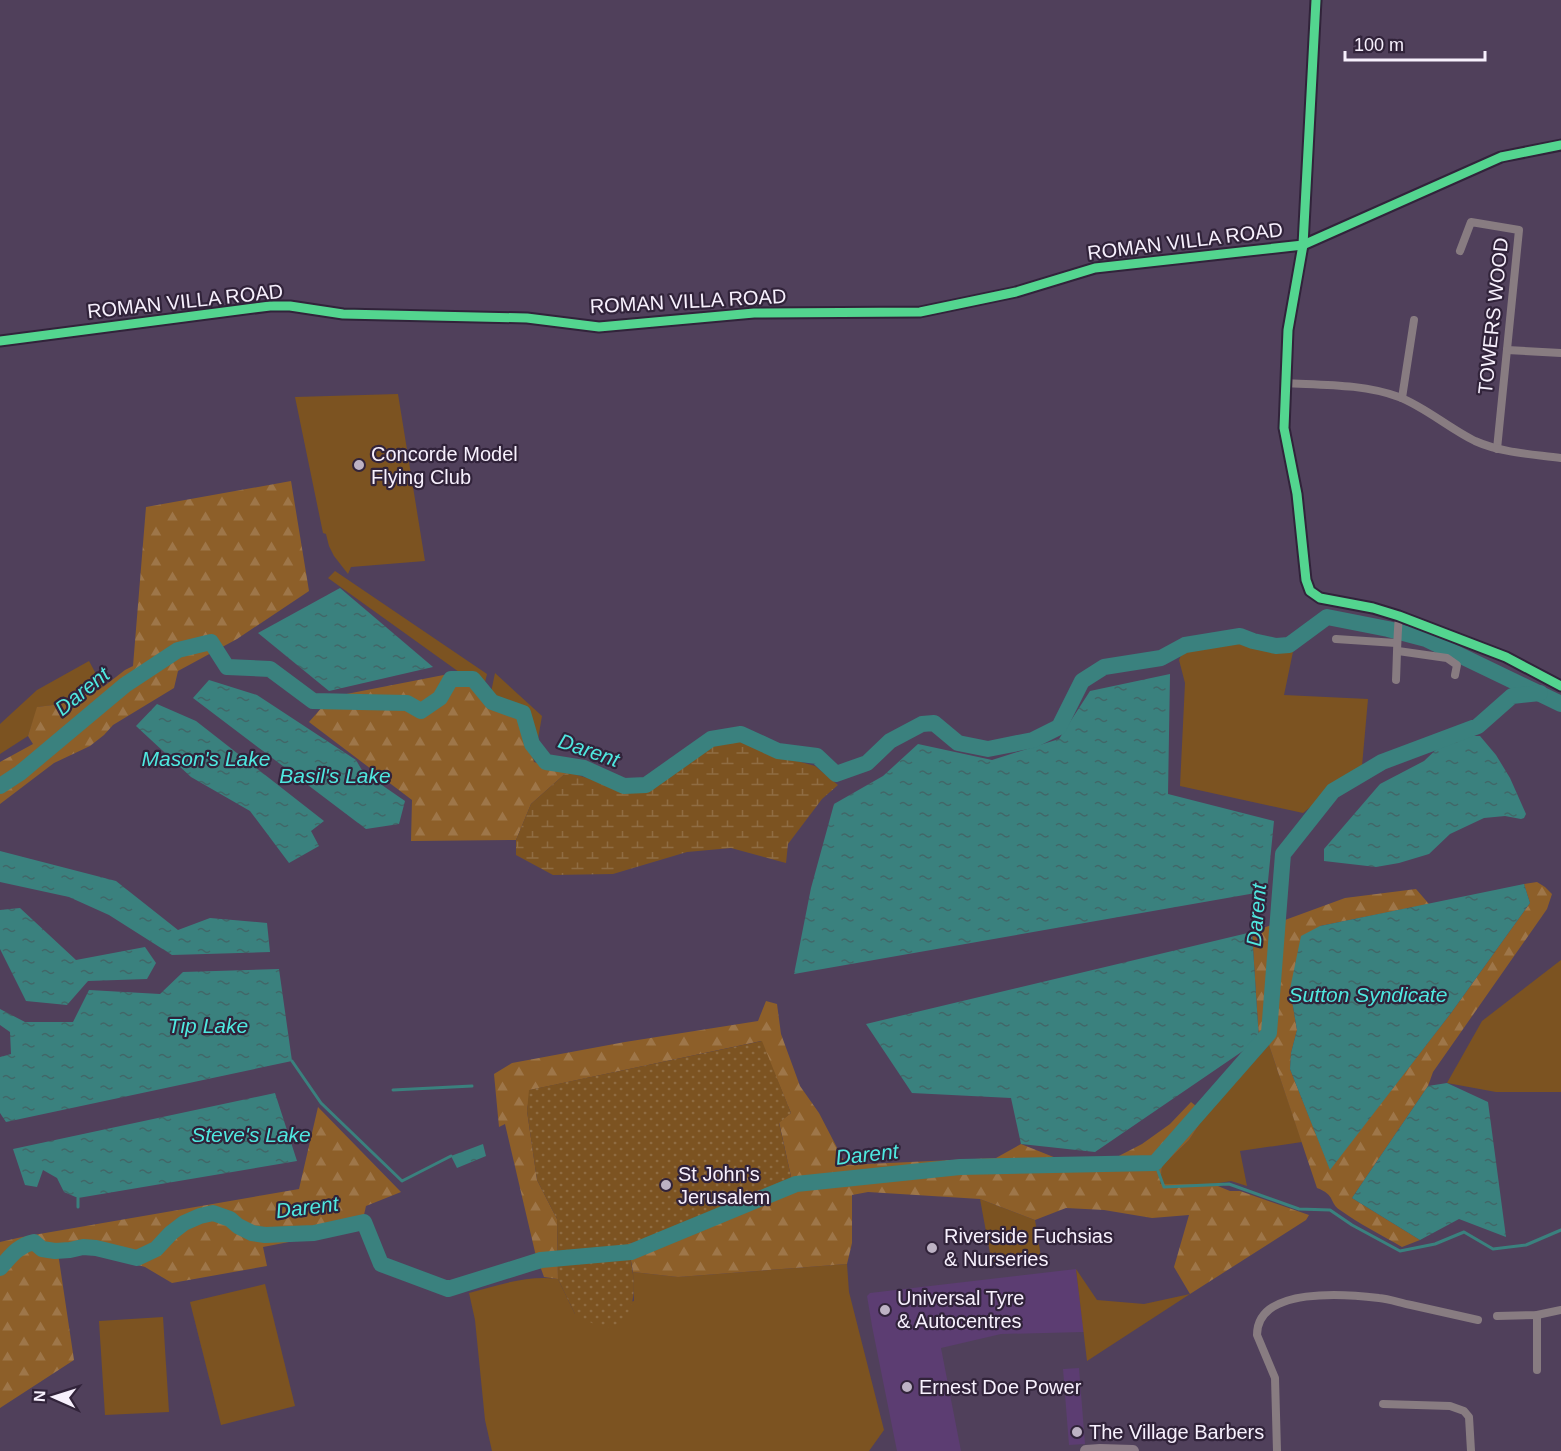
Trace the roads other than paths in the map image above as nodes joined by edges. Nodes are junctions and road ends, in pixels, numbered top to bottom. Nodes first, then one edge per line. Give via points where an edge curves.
1 (1316, 0) edge
2 (1561, 145) edge
3 (1303, 245) junction
4 (1460, 251) dead end
5 (1414, 320) dead end
6 (0, 341) edge
7 (1506, 350) junction
8 (1561, 353) edge
9 (1285, 383) junction
10 (1402, 398) junction
11 (1497, 449) junction
12 (1561, 458) edge
13 (1399, 619) junction
14 (1336, 639) dead end
15 (1397, 643) junction
16 (1455, 675) dead end
17 (1396, 680) dead end
18 (1561, 686) edge
19 (1561, 1310) edge
20 (1537, 1315) junction
21 (1497, 1316) dead end
22 (1478, 1320) dead end
23 (1537, 1370) dead end
24 (1383, 1404) dead end
25 (1086, 1451) edge
26 (1133, 1451) edge
27 (1277, 1451) edge
28 (1471, 1451) edge

1 - 3 street
2 - 3 street, ROMAN VILLA ROAD via 1501,157
3 - 6 street, ROMAN VILLA ROAD via 1095,268 1016,292 920,312 754,313 599,327 527,318 343,314 270,306
3 - 9 street via 1288,330
4 - 7 street, TOWERS WOOD via 1471,222 1519,230
5 - 10 street
7 - 8 street
7 - 11 street, TOWERS WOOD
9 - 10 street via 1360,388
9 - 13 street via 1284,428 1309,589 1325,600 1373,608
10 - 11 street via 1468,437
11 - 12 street
13 - 15 street
13 - 18 street via 1506,657
14 - 15 street
15 - 16 street via 1447,658 1457,665
15 - 17 street
19 - 20 street
20 - 21 street
20 - 23 street
22 - 27 street via 1380,1298 1332,1295 1291,1299 1270,1308 1260,1319 1257,1335 1275,1378
24 - 28 street via 1450,1406 1464,1411 1469,1417
25 - 26 main road

